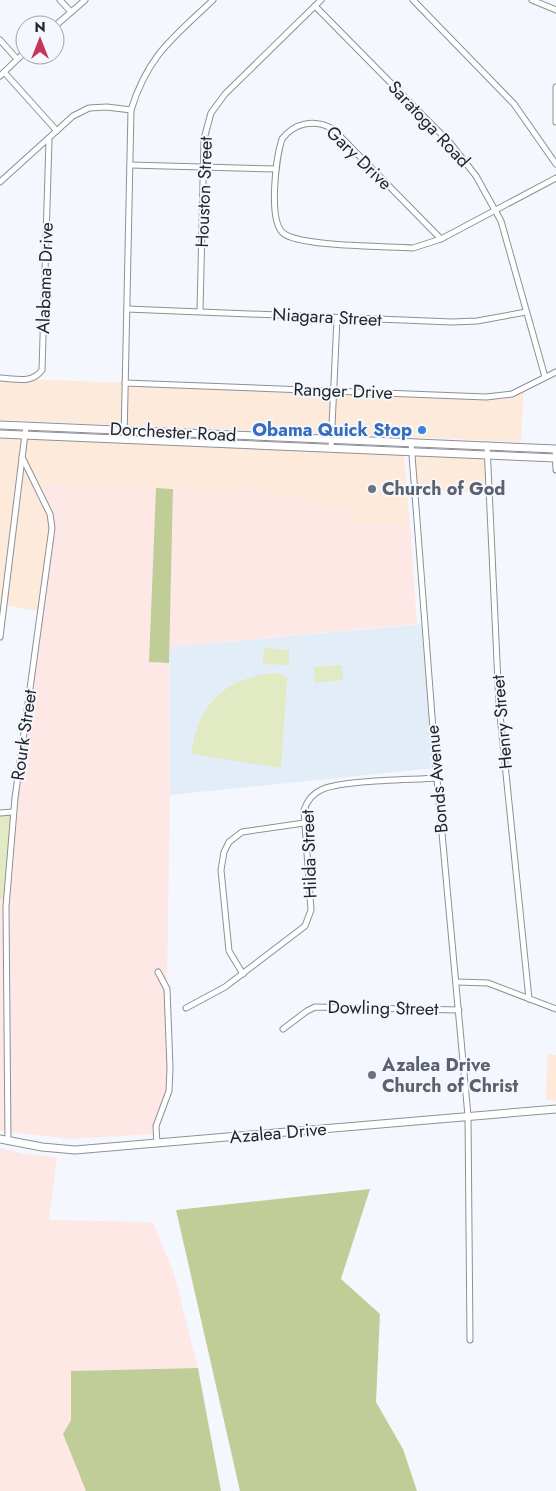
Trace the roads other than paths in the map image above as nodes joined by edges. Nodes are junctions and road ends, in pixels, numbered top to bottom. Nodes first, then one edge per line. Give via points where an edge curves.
1 (60, 0) edge
2 (85, 0) edge
3 (212, 0) edge
4 (322, 0) edge
5 (412, 0) edge
6 (532, 0) edge
7 (315, 6) junction
8 (556, 10) edge
9 (71, 12) junction
10 (65, 17) edge
11 (0, 40) edge
12 (15, 57) edge
13 (15, 61) edge
14 (2, 74) edge
15 (556, 87) edge
16 (132, 110) junction
17 (556, 122) edge
18 (57, 130) junction
19 (49, 140) junction
20 (556, 164) edge
21 (130, 165) junction
22 (204, 165) junction
23 (276, 169) junction
24 (556, 178) edge
25 (0, 182) edge
26 (496, 208) junction
27 (441, 239) junction
28 (127, 309) junction
29 (200, 311) junction
30 (526, 312) junction
31 (336, 318) junction
32 (556, 372) edge
33 (545, 377) junction
34 (0, 378) edge
35 (125, 382) junction
36 (333, 391) junction
37 (0, 425) edge
38 (26, 426) junction
39 (124, 430) junction
40 (0, 434) edge
41 (25, 435) junction
42 (124, 440) junction
43 (331, 440) junction
44 (411, 442) junction
45 (487, 445) junction
46 (331, 448) junction
47 (555, 449) edge
48 (411, 452) junction
49 (487, 455) junction
50 (22, 457) junction
51 (556, 458) edge
52 (556, 470) edge
53 (0, 636) edge
54 (437, 778) junction
55 (13, 812) junction
56 (0, 813) edge
57 (304, 823) junction
58 (158, 972) dead end
59 (243, 974) junction
60 (457, 982) junction
61 (529, 999) junction
62 (186, 1008) dead end
63 (556, 1009) edge
64 (459, 1010) junction
65 (283, 1029) dead end
66 (556, 1109) edge
67 (468, 1116) junction
68 (0, 1139) edge
69 (8, 1141) junction
70 (156, 1144) junction
71 (470, 1340) dead end

1 - 9 street
2 - 9 street
3 - 16 street via 158,54 139,84
4 - 7 street, Houston Street
5 - 20 street via 514,104
6 - 8 street
7 - 22 street, Houston Street via 225,94 211,113 204,139
7 - 26 street, Saratoga Road via 451,144
9 - 10 street
11 - 12 street
13 - 14 street
14 - 18 street
15 - 17 street
16 - 18 street via 89,108
16 - 21 street
18 - 19 street
19 - 25 street
19 - 34 street, Alabama Drive via 42,370 29,380
21 - 22 street
21 - 28 street
22 - 23 street
22 - 29 street, Houston Street
23 - 27 street, Gary Drive via 276,221 289,237 302,241 413,248
23 - 27 street, Gary Drive via 280,144 286,134 302,124 325,124 334,129
24 - 26 street, Gary Drive
26 - 27 street, Gary Drive
26 - 30 street, Saratoga Road
28 - 29 street, Niagara Street
28 - 35 street
29 - 31 street, Niagara Street
30 - 31 street, Niagara Street via 477,321
30 - 33 street, Saratoga Road
31 - 36 street
32 - 33 street, Ranger Drive
33 - 36 street, Ranger Drive via 501,397
35 - 36 street, Ranger Drive
35 - 39 street
36 - 43 street
37 - 38 main road, Dorchester Road
38 - 39 main road, Dorchester Road
38 - 41 street
39 - 42 street
39 - 43 main road, Dorchester Road
40 - 41 main road, Dorchester Road
41 - 42 main road, Dorchester Road
41 - 50 street
42 - 46 main road, Dorchester Road
43 - 44 main road, Dorchester Road
43 - 46 street
44 - 45 main road, Dorchester Road
44 - 48 street, Bonds Avenue
45 - 47 main road, Dorchester Road
45 - 49 street, Henry Street
46 - 48 main road, Dorchester Road
47 - 51 street
48 - 49 main road, Dorchester Road
48 - 54 street, Bonds Avenue
49 - 51 main road, Dorchester Road
49 - 61 street, Henry Street via 499,705
50 - 53 street
50 - 55 street, Rourk Street via 50,514 52,528
51 - 52 street
54 - 57 street, Hilda Street via 327,788 307,801
54 - 60 street, Bonds Avenue
55 - 56 street
55 - 69 street, Rourk Street via 6,906
57 - 59 street, Hilda Street via 309,918 302,930
57 - 59 street via 242,832 234,836 224,852 221,870 229,951
58 - 70 street via 167,989 170,1068 169,1090 156,1126
59 - 62 street, Hilda Street
60 - 61 street via 488,983
60 - 64 street, Bonds Avenue
61 - 63 street
64 - 65 street, Dowling Street via 316,1007
64 - 67 street, Bonds Avenue
66 - 67 main road, Azalea Drive
67 - 70 main road, Azalea Drive
67 - 71 street, Bonds Avenue
68 - 69 main road, Azalea Drive
69 - 70 main road, Azalea Drive via 75,1150

